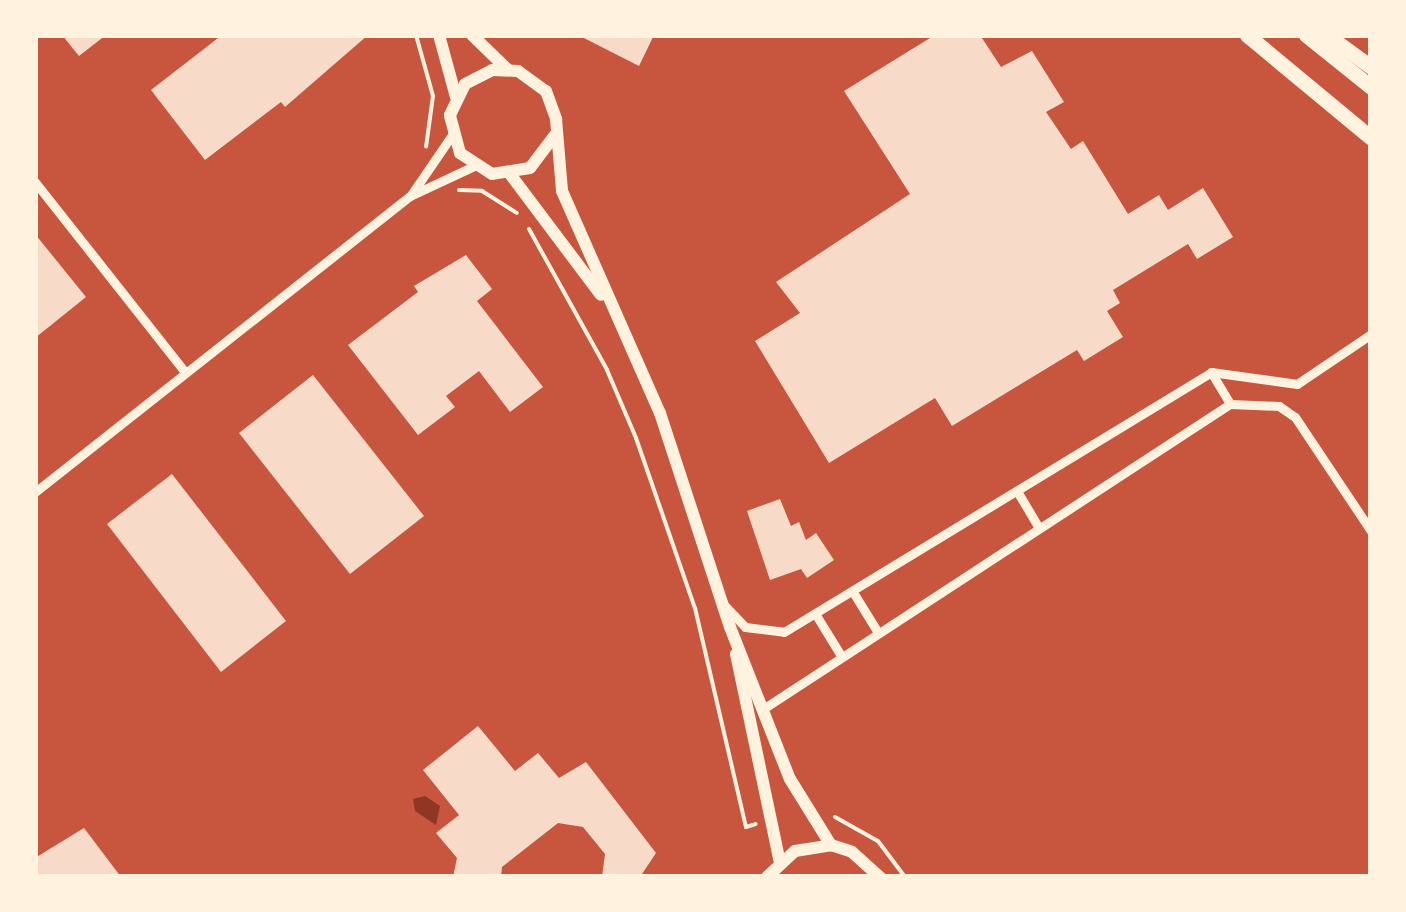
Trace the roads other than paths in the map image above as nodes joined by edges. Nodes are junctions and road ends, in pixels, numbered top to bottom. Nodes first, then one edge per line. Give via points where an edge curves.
1 (439, 35) edge
2 (472, 35) edge
3 (1248, 35) edge
4 (1306, 35) edge
5 (1326, 35) edge
6 (1371, 67) edge
7 (507, 69) junction
8 (1371, 86) edge
9 (456, 97) junction
10 (452, 135) junction
11 (554, 135) junction
12 (1371, 138) edge
13 (474, 166) junction
14 (510, 174) junction
15 (35, 182) edge
16 (410, 196) junction
17 (617, 317) junction
18 (1371, 334) edge
19 (185, 372) junction
20 (1211, 372) junction
21 (1230, 404) junction
22 (1017, 491) junction
23 (35, 492) edge
24 (1039, 528) junction
25 (1371, 531) edge
26 (853, 592) junction
27 (722, 603) junction
28 (816, 614) junction
29 (730, 627) junction
30 (877, 632) junction
31 (840, 654) junction
32 (766, 708) junction
33 (831, 845) junction
34 (780, 862) junction
35 (768, 877) edge
36 (880, 877) edge

1 - 9 main road
2 - 7 main road
3 - 12 highway
4 - 8 highway
5 - 6 highway
7 - 9 main road via 478,75
7 - 11 main road via 546,91
9 - 10 main road
10 - 13 main road
10 - 16 street
11 - 14 main road via 530,168
11 - 17 main road via 562,191
13 - 14 main road
13 - 16 street
14 - 17 main road
15 - 19 street
16 - 19 street
17 - 27 main road via 660,413
18 - 20 street via 1297,384
19 - 23 street
20 - 21 street
20 - 22 street
21 - 24 street
21 - 25 street via 1278,406 1294,417
22 - 24 street
22 - 26 street
24 - 30 street
26 - 28 street
26 - 30 street
27 - 28 street via 745,627 769,634
27 - 29 main road
28 - 31 street
29 - 32 main road
29 - 34 main road
30 - 31 street
31 - 32 street
32 - 33 main road via 790,779
33 - 34 main road via 795,851
33 - 36 main road via 852,852
34 - 35 main road

